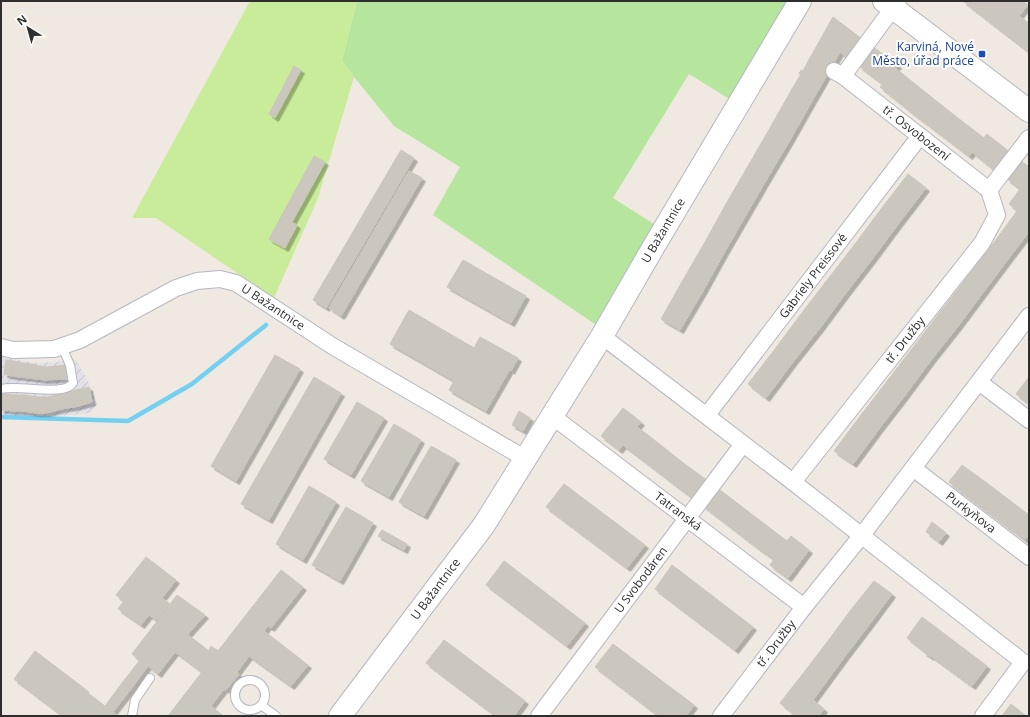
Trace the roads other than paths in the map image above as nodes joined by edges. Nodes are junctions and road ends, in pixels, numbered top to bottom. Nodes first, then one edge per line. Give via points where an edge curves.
1 (800, 1) edge
2 (892, 3) edge
3 (1029, 111) edge
4 (920, 136) junction
5 (1029, 138) edge
6 (990, 190) junction
7 (1029, 316) edge
8 (602, 336) junction
9 (62, 346) junction
10 (1, 348) edge
11 (979, 382) junction
12 (1, 389) edge
13 (707, 415) junction
14 (552, 416) junction
15 (1029, 420) edge
16 (743, 444) junction
17 (526, 459) junction
18 (913, 468) junction
19 (794, 482) junction
20 (687, 517) junction
21 (862, 535) junction
22 (1029, 557) edge
23 (804, 607) junction
24 (1026, 662) edge
25 (150, 678) dead end
26 (261, 705) dead end
27 (729, 713) edge
28 (132, 716) edge
29 (276, 716) edge
30 (340, 716) edge
31 (539, 716) edge
32 (983, 716) edge

1 - 8 street, U Bažantnice
2 - 3 street, tř. Osvobození
2 - 4 street, tř. Osvobození via 838,74
4 - 6 street, tř. Osvobození
4 - 13 street, Gabriely Preissové
5 - 6 street
6 - 19 street, tř. Družby via 997,215 982,243
7 - 11 street, tř. Družby
8 - 13 street
8 - 14 street, U Bažantnice
9 - 10 street, U Bažantnice via 54,349
9 - 12 lane via 70,365 73,382 70,386 57,390
9 - 17 street, U Bažantnice via 80,340 176,288 197,281 220,279 236,283 334,347
11 - 15 street
11 - 18 street, tř. Družby
13 - 16 street
14 - 17 street, U Bažantnice
14 - 20 street, Tatranská
16 - 19 street
16 - 20 street, U Svobodáren
17 - 30 street, U Bažantnice via 484,525
18 - 21 street, tř. Družby
18 - 22 street, Purkyňova
19 - 21 street
20 - 23 street, Tatranská
20 - 31 street, U Svobodáren
21 - 23 street, tř. Družby
21 - 24 street
23 - 27 street, tř. Družby
24 - 32 street
25 - 28 lane via 135,700
26 - 29 lane

